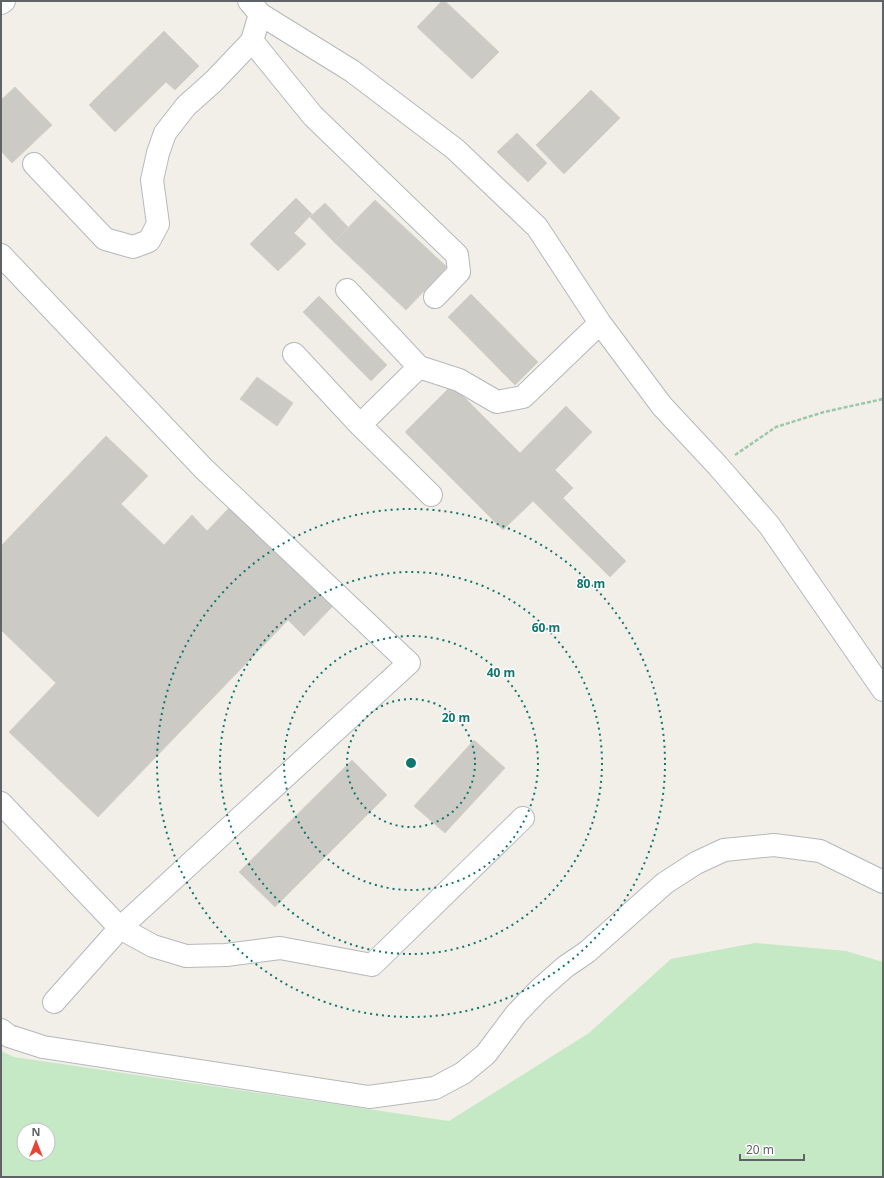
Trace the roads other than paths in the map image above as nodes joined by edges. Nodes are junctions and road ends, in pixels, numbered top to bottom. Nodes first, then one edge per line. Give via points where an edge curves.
1 (4, 1) edge
2 (1, 3) edge
3 (255, 7) edge
4 (252, 42) junction
5 (34, 164) dead end
6 (1, 255) edge
7 (347, 290) dead end
8 (435, 298) dead end
9 (600, 323) junction
10 (294, 354) dead end
11 (419, 367) junction
12 (360, 425) junction
13 (432, 495) dead end
14 (883, 690) edge
15 (1, 803) edge
16 (523, 818) dead end
17 (883, 882) edge
18 (120, 928) junction
19 (54, 1002) dead end
20 (1, 1030) edge

1 - 2 street
3 - 4 street
3 - 9 street via 352,71 455,149 537,227
4 - 5 street via 186,106 165,133 152,180 158,224 149,241 133,247 105,238
4 - 8 street via 313,116 457,256 459,272
6 - 18 street via 204,469 409,663
7 - 11 street
9 - 11 street via 523,397 497,402 459,380
9 - 14 street via 662,406 770,525
10 - 12 street
11 - 12 street
12 - 13 street
15 - 18 street
16 - 18 street via 372,965 280,948 226,955 186,956 152,946
17 - 20 street via 820,851 774,845 724,850 696,863 665,883 587,952 539,990 516,1014 486,1054 463,1072 435,1088 369,1097 42,1048 9,1036
18 - 19 street

